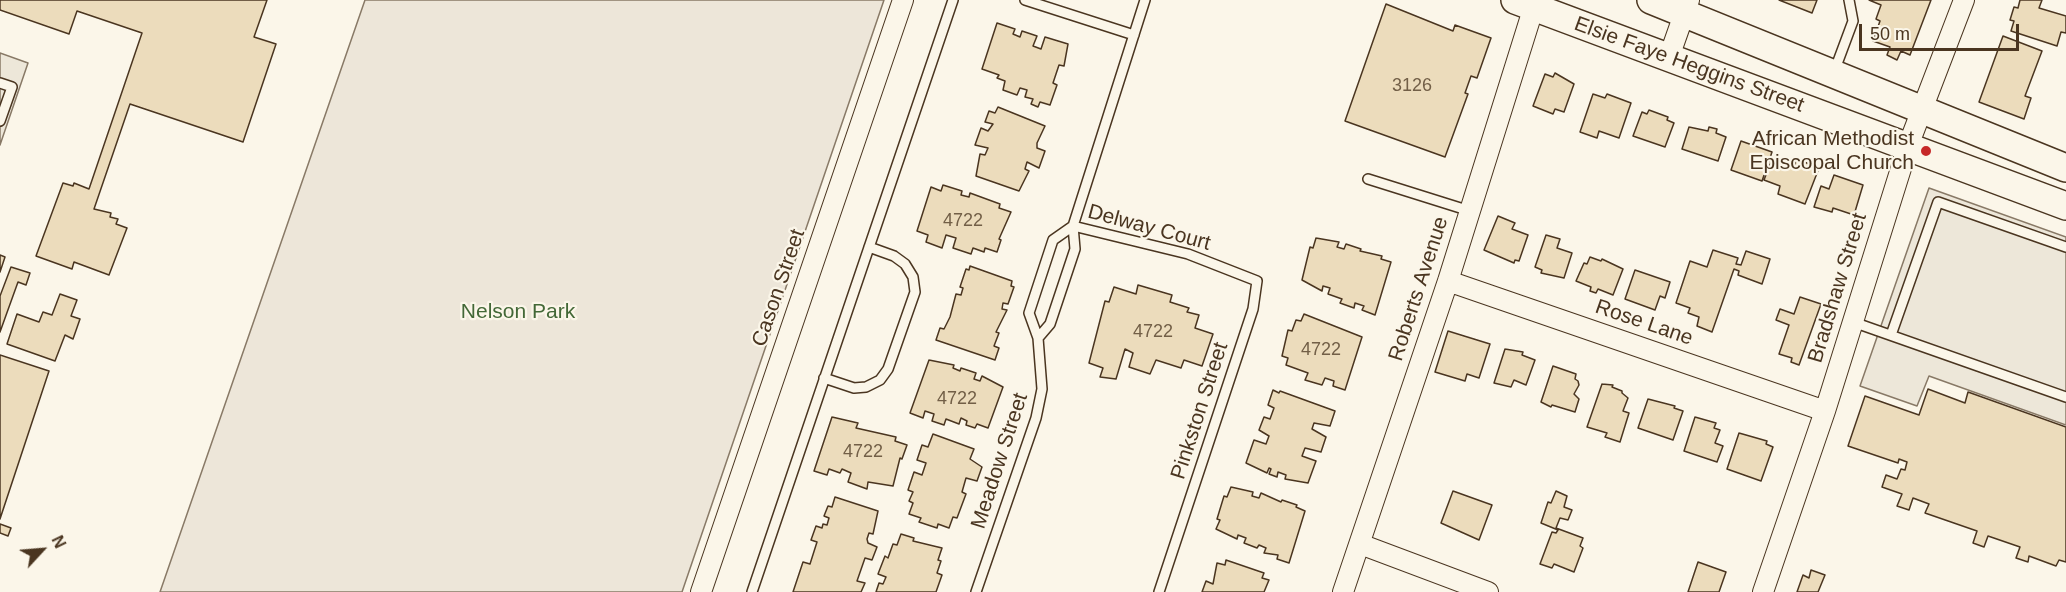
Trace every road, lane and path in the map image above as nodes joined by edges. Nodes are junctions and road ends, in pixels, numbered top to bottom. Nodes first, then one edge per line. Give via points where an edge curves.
1 (903, 0) edge
2 (953, 0) edge
3 (1025, 0) edge
4 (1145, 0) edge
5 (1651, 0) edge
6 (1849, 0) edge
7 (1964, 0) edge
8 (1528, 2) edge
9 (1687, 6) edge
10 (1134, 35) junction
11 (1669, 57) junction
12 (1834, 75) junction
13 (0, 83) edge
14 (1922, 112) junction
15 (0, 121) edge
16 (1908, 146) junction
17 (2066, 168) edge
18 (1368, 179) dead end
19 (2066, 207) edge
20 (1470, 211) junction
21 (1072, 226) junction
22 (869, 246) junction
23 (2066, 247) edge
24 (1216, 264) joint
25 (1448, 281) junction
26 (1853, 322) junction
27 (1891, 335) junction
28 (1038, 338) junction
29 (824, 378) junction
30 (2066, 397) edge
31 (1825, 411) junction
32 (1360, 544) junction
33 (700, 592) edge
34 (752, 592) edge
35 (976, 592) edge
36 (1159, 592) edge
37 (1343, 592) edge
38 (1488, 592) edge
39 (1763, 592) edge

1 - 33 street, Cason Street
2 - 22 lane
3 - 10 lane
4 - 10 lane, Meadow Street
5 - 9 main road, Elsie Faye Heggins Street
6 - 12 lane via 1853,21
7 - 14 street, Bradshaw Street
8 - 11 main road, Elsie Faye Heggins Street
8 - 20 street, Roberts Avenue
9 - 11 street
9 - 12 main road, Elsie Faye Heggins Street
10 - 21 lane, Meadow Street
11 - 16 main road, Elsie Faye Heggins Street
12 - 14 main road, Elsie Faye Heggins Street
13 - 15 lane via 12,87
14 - 16 street, Bradshaw Street
14 - 17 main road, Elsie Faye Heggins Street
16 - 19 main road, Elsie Faye Heggins Street
16 - 26 street, Bradshaw Street
18 - 20 lane
20 - 25 street, Roberts Avenue
21 - 24 lane, Delway Court
21 - 28 lane, Meadow Street via 1075,249 1050,324
21 - 28 lane, Meadow Street via 1053,240 1029,313
22 - 29 lane
22 - 29 lane via 905,264 915,292 888,369 880,380 854,388
23 - 27 lane via 1938,202
24 - 36 lane, Pinkston Street via 1257,281 1254,300
25 - 31 street, Rose Lane
25 - 32 street, Roberts Avenue
26 - 27 lane
26 - 31 street, Bradshaw Street
27 - 30 lane
28 - 35 lane, Meadow Street via 1042,389 1036,418
29 - 34 lane
31 - 39 street, Bradshaw Street
32 - 37 street, Roberts Avenue
32 - 38 street

